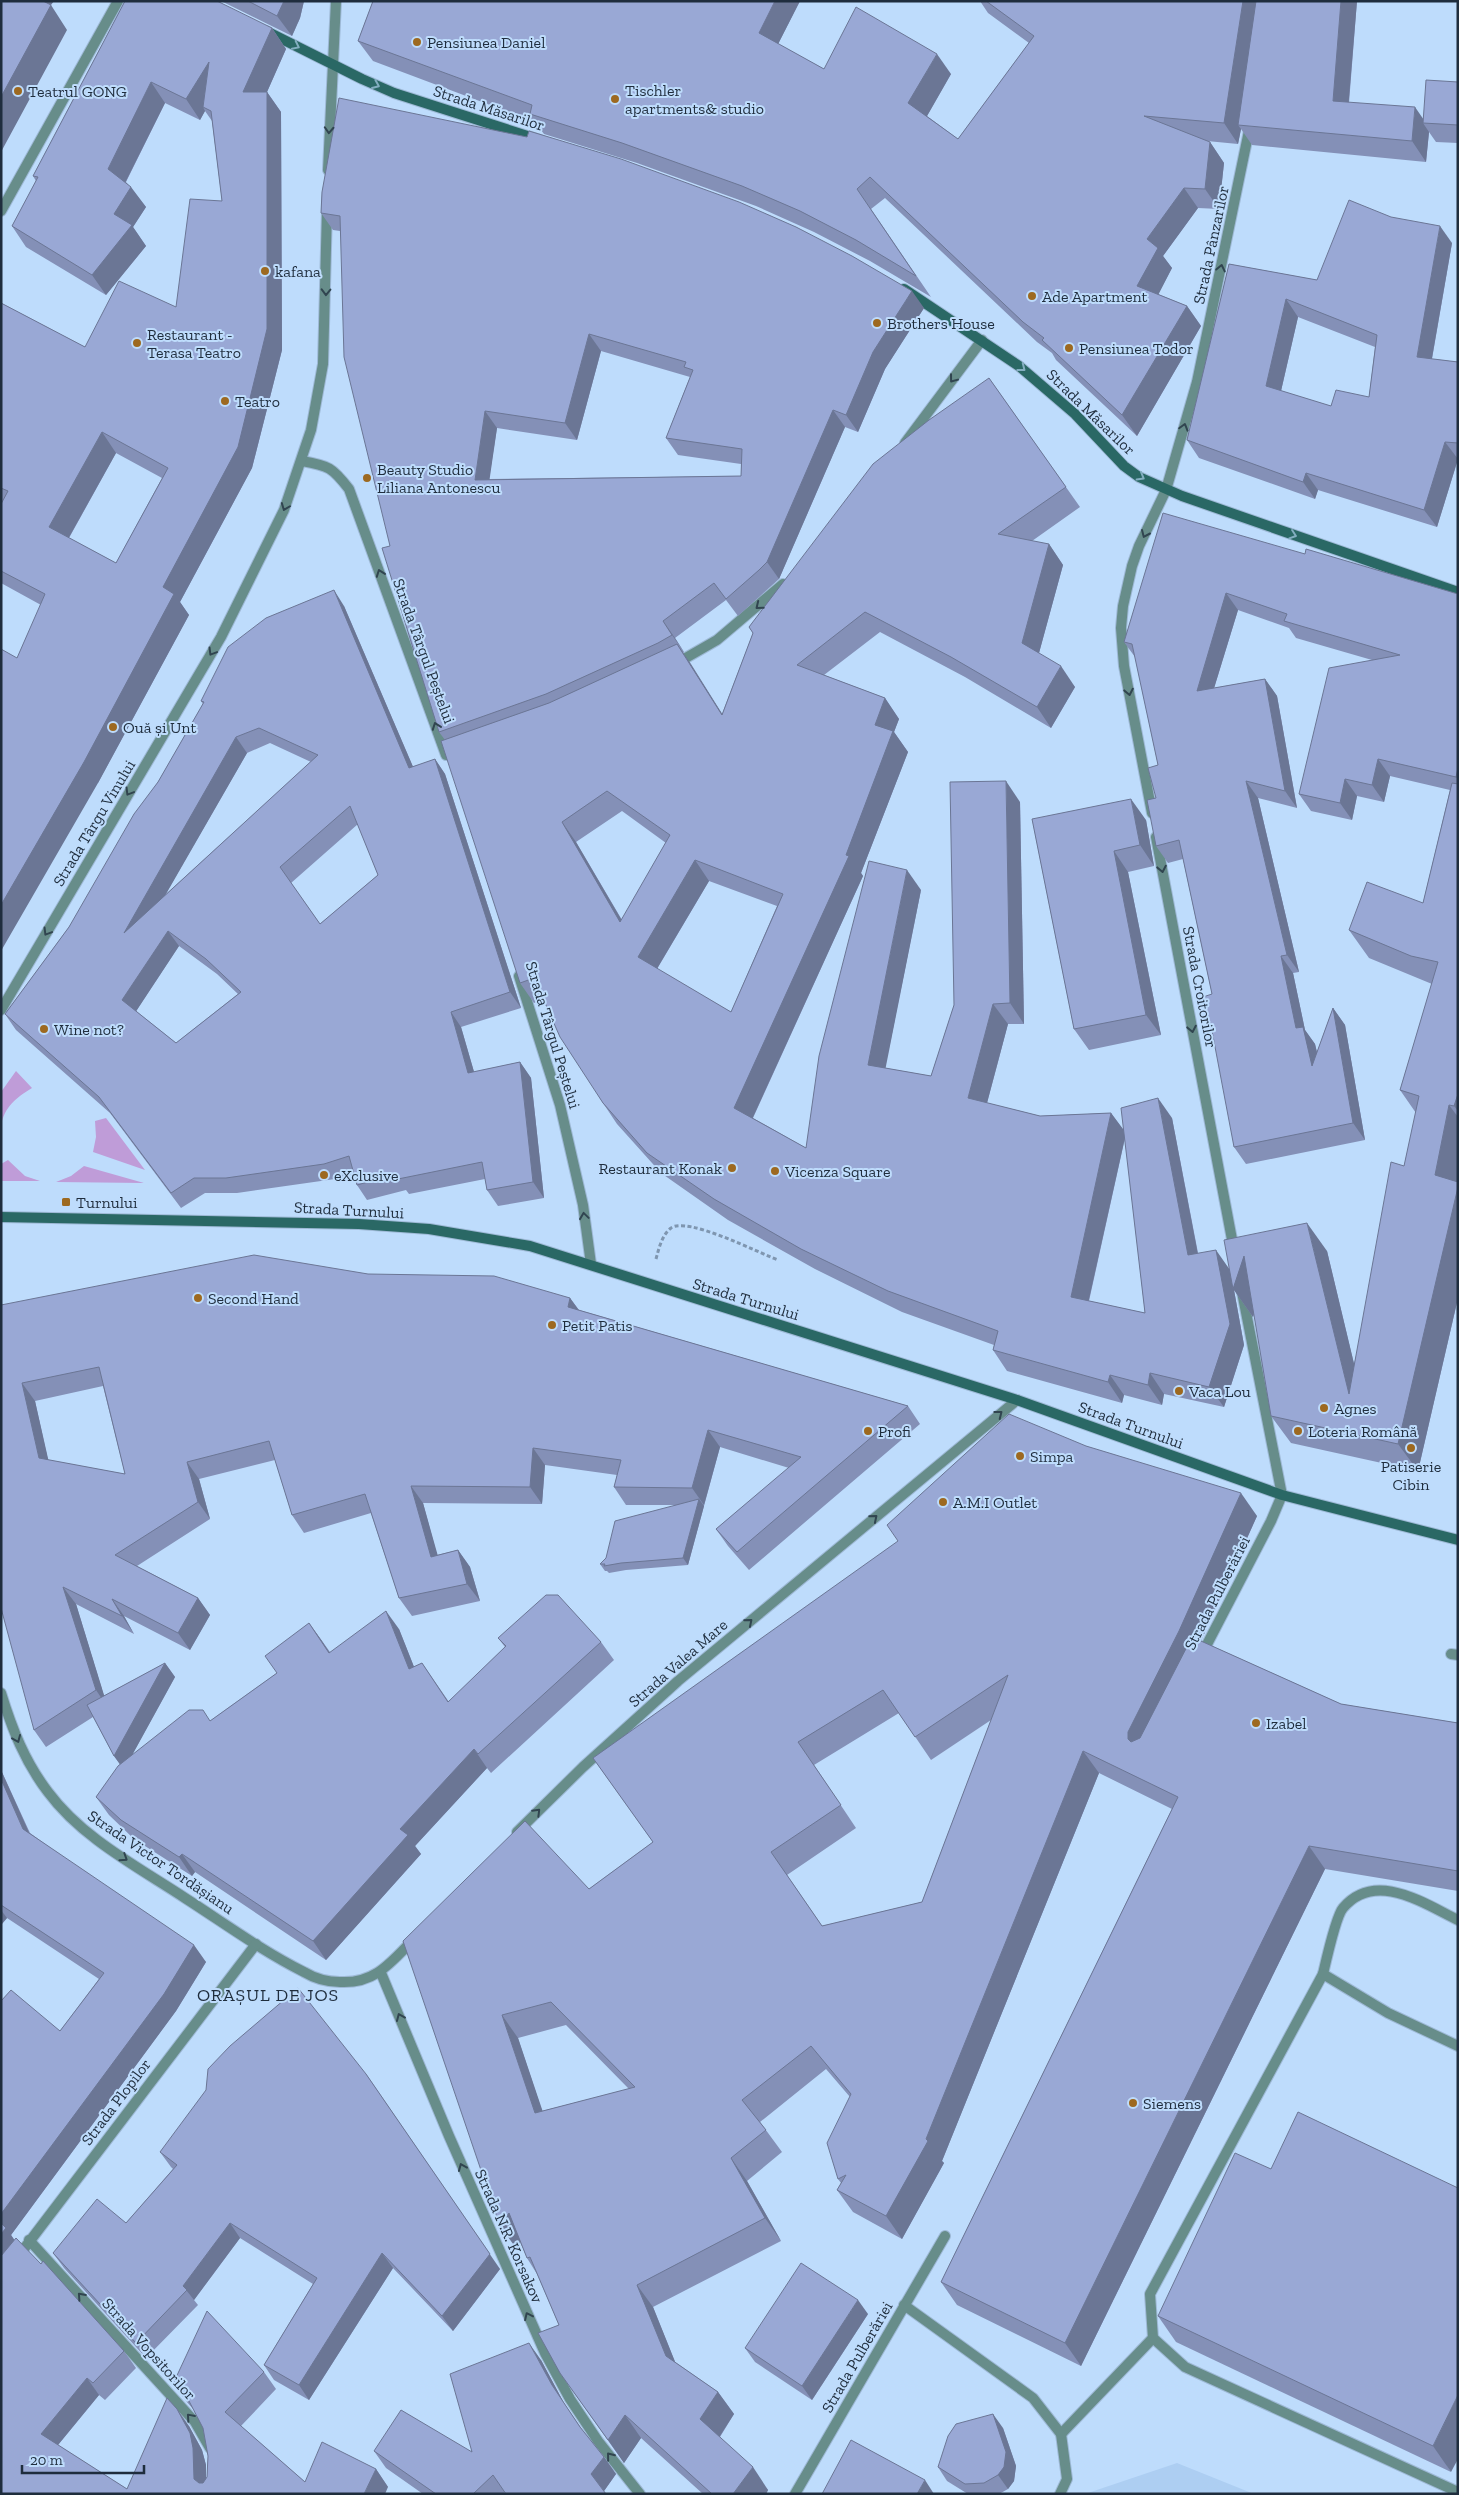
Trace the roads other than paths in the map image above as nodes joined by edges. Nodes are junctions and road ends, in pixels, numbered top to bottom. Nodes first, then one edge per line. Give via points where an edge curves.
1 (118, 1) edge
2 (336, 1) edge
3 (256, 26) edge
4 (332, 64) junction
5 (1252, 112) edge
6 (555, 145) edge
7 (328, 180) edge
8 (327, 200) edge
9 (1, 211) edge
10 (892, 282) edge
11 (982, 340) junction
12 (895, 455) edge
13 (302, 461) junction
14 (1166, 490) junction
15 (794, 573) edge
16 (1458, 592) edge
17 (667, 669) edge
18 (451, 759) edge
19 (517, 968) edge
20 (1, 1010) edge
21 (1, 1217) edge
22 (1236, 1260) edge
23 (591, 1264) junction
24 (1239, 1279) edge
25 (1017, 1400) junction
26 (1282, 1496) junction
27 (1458, 1540) edge
28 (1198, 1663) edge
29 (1, 1693) edge
30 (510, 1839) edge
31 (1458, 1920) edge
32 (422, 1930) edge
33 (256, 1944) junction
34 (381, 1973) junction
35 (1322, 1974) junction
36 (1458, 2046) edge
37 (945, 2236) dead end
38 (30, 2240) junction
39 (1, 2279) edge
40 (904, 2306) junction
41 (1153, 2338) junction
42 (1061, 2434) junction
43 (212, 2459) edge
44 (1458, 2492) edge
45 (640, 2494) edge
46 (795, 2494) edge
47 (1060, 2494) edge

1 - 9 street
2 - 4 street
3 -> 4 street, Strada Măsarilor
4 -> 6 street, Strada Măsarilor via 394,93
4 -> 7 street
14 -> 5 street, Strada Pânzarilor via 1197,382
8 -> 13 street via 323,364
10 - 11 street, Strada Măsarilor
11 -> 12 street
11 -> 14 street, Strada Măsarilor via 1050,391 1124,466
18 -> 13 street, Strada Târgul Peștelui via 349,489 326,466
13 -> 20 street, Strada Târgu Vinului via 284,510 221,637
14 -> 16 street, Strada Măsarilor
14 -> 22 street, Strada Croitorilor via 1132,566 1121,628 1124,666
15 -> 17 street via 774,594 717,640
23 -> 19 street, Strada Târgul Peștelui via 583,1206 560,1105
21 - 23 street, Strada Turnului via 292,1222 420,1228 513,1242
23 - 25 street, Strada Turnului
24 - 26 street
25 - 26 street, Strada Turnului
30 -> 25 street, Strada Valea Mare via 583,1766 678,1681
26 - 27 street, Strada Turnului
26 - 28 street, Strada Pulberăriei
29 -> 33 street, Strada Victor Tordășianu via 25,1759 48,1793 71,1818 111,1849
31 - 35 street via 1396,1891 1363,1893 1342,1909
32 - 34 street
33 - 34 street, Strada Victor Tordășianu via 323,1980 358,1981
33 - 38 street, Strada Plopilor
45 -> 34 street, Strada N.R. Korsakov via 570,2399 545,2352 468,2181
35 - 36 street via 1388,2013
35 - 41 street via 1150,2294
37 - 40 street, Strada Pulberăriei
38 - 39 street, Strada Plopilor
43 -> 38 street, Strada Vopsitorilor via 208,2442 195,2422
40 - 42 street via 1033,2398
40 - 46 street, Strada Pulberăriei
41 - 42 street
41 - 44 street via 1186,2367
42 - 47 street via 1067,2479

